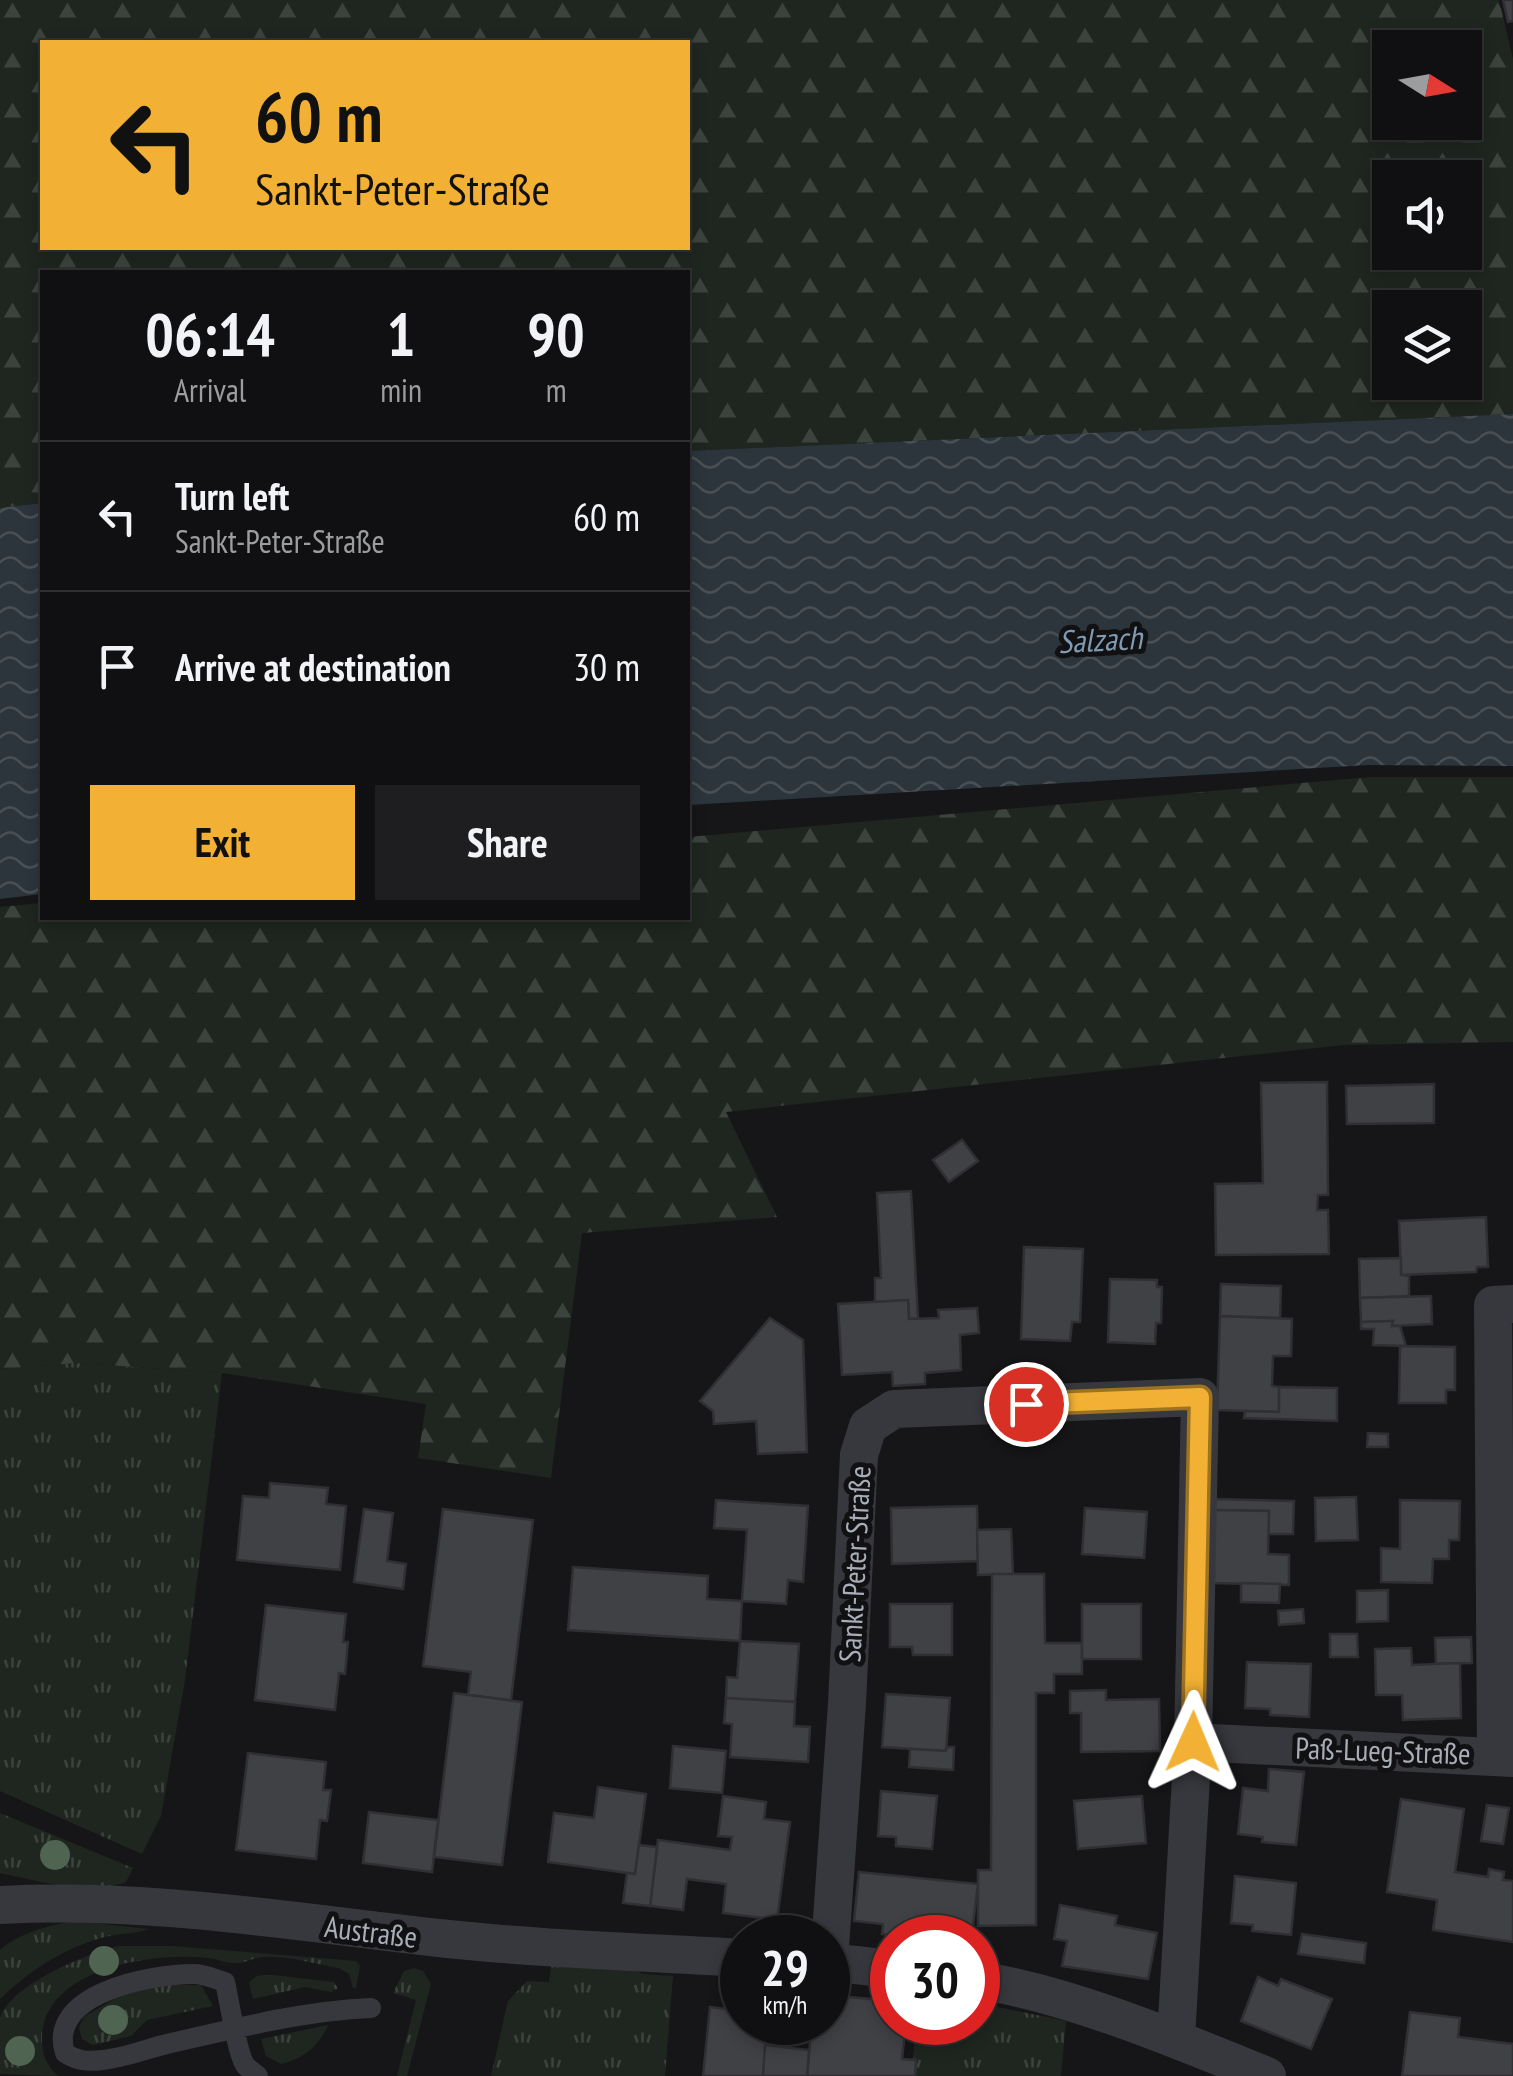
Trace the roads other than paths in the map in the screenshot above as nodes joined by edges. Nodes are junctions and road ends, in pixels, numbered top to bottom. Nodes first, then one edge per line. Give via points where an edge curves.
1 (1513, 1304) edge
2 (1193, 1742) junction
3 (1504, 1757) edge
4 (0, 1905) edge
5 (832, 1915) edge
6 (720, 1957) edge
7 (1000, 1983) edge
8 (371, 2008) dead end
9 (237, 2028) junction
10 (1176, 2039) junction
11 (258, 2076) edge
12 (1267, 2076) edge

1 - 3 street via 1493,1305
2 - 3 street, Paß-Lueg-Straße
2 - 5 street, Sankt-Peter-Straße via 1200,1397 894,1409 868,1426 859,1456
2 - 10 street, Sankt-Peter-Straße
4 - 6 street, Austraße via 165,1907 444,1939
7 - 10 street
8 - 9 lane
9 - 9 lane via 224,1982 177,1975 87,2000 66,2020 62,2042 74,2060 103,2060
9 - 11 lane via 245,2065
10 - 12 street

